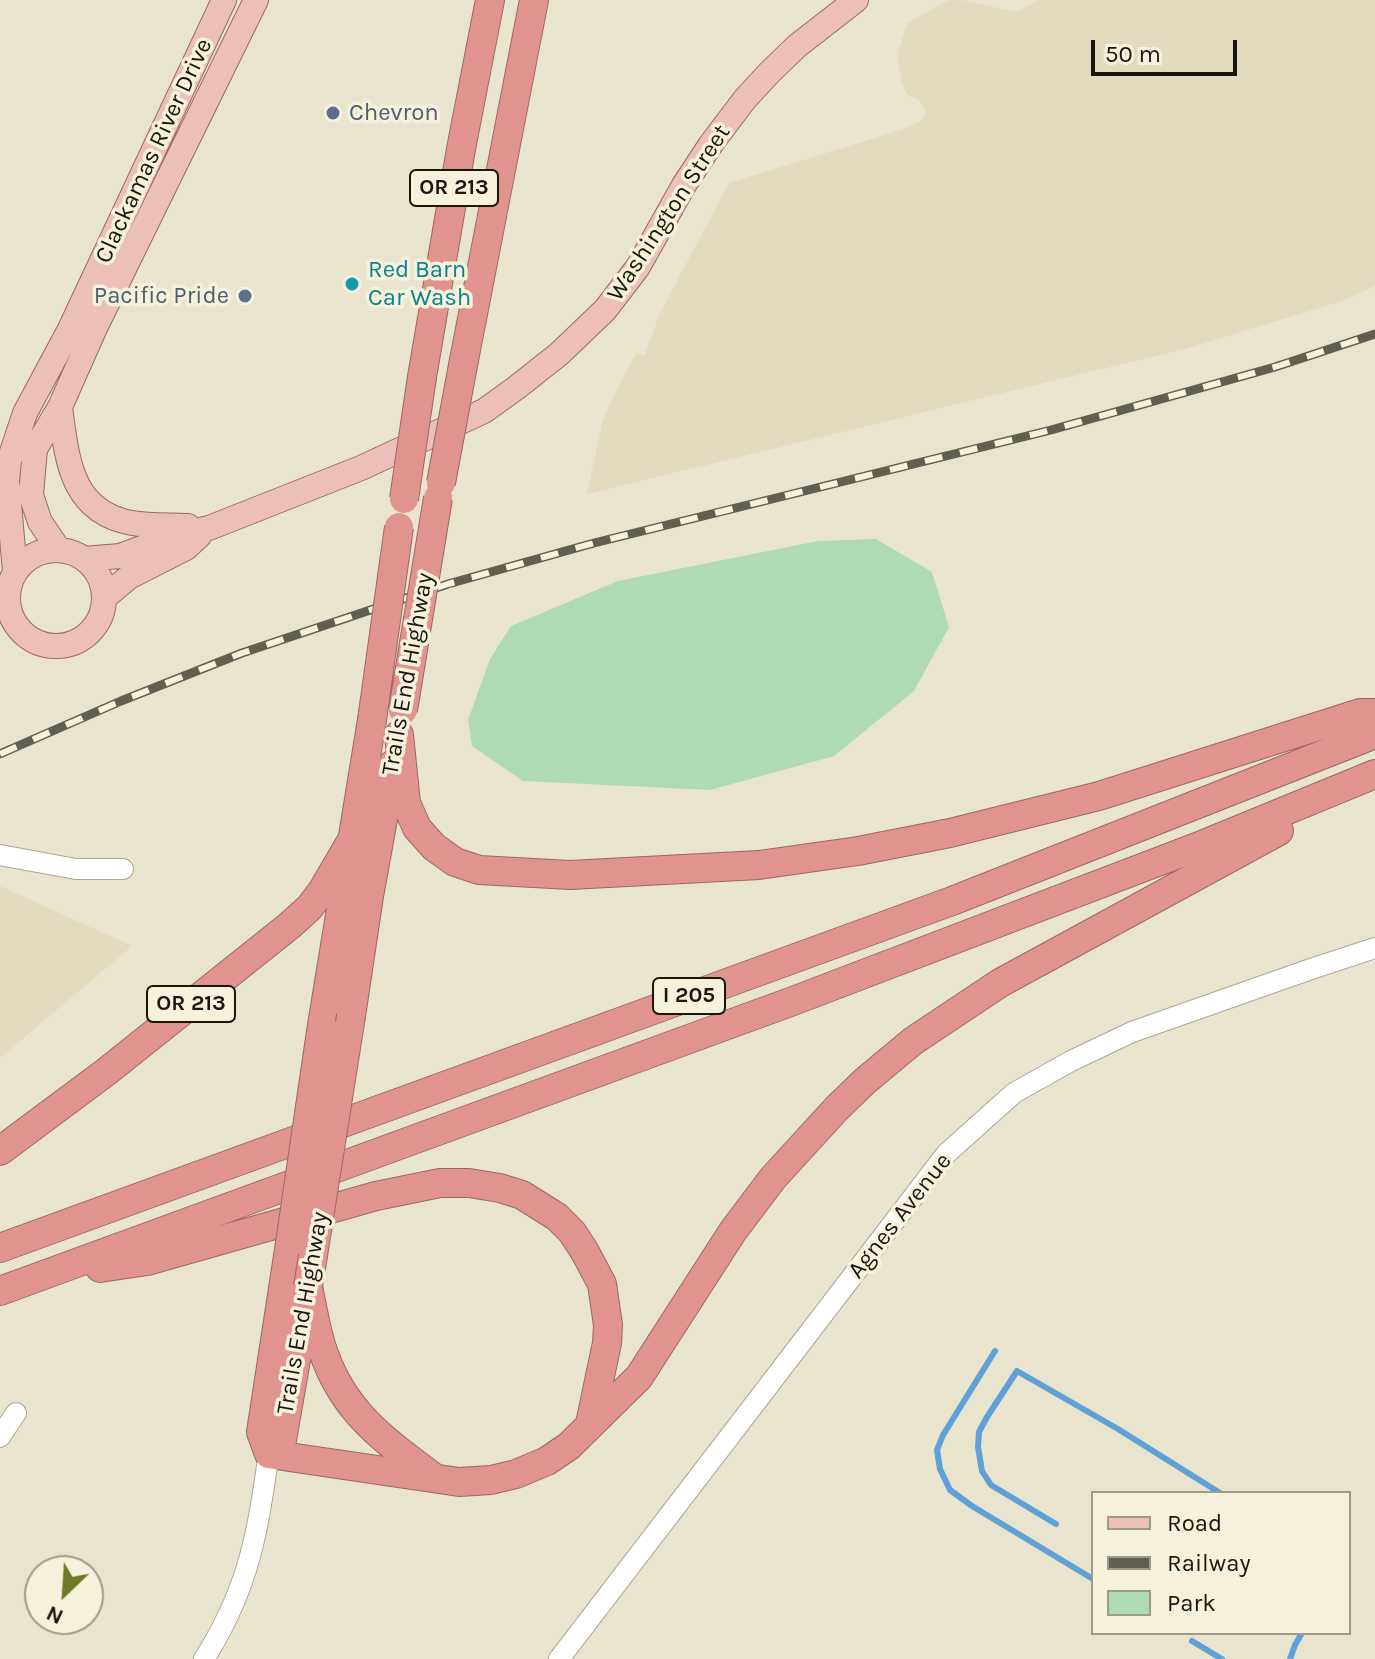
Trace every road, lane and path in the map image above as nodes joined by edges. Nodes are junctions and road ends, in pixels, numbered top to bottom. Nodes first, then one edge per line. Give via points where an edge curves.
1 (224, 0) edge
2 (256, 0) edge
3 (490, 0) edge
4 (534, 0) edge
5 (856, 0) edge
6 (60, 407) junction
7 (209, 528) junction
8 (59, 550) junction
9 (84, 559) junction
10 (7, 588) edge
11 (105, 597) junction
12 (27, 638) junction
13 (0, 639) edge
14 (1375, 713) edge
15 (401, 722) junction
16 (1375, 734) edge
17 (1375, 776) edge
18 (353, 838) junction
19 (0, 855) edge
20 (123, 869) dead end
21 (1375, 948) edge
22 (0, 1151) edge
23 (0, 1248) edge
24 (36, 1279) junction
25 (0, 1291) edge
26 (295, 1292) junction
27 (16, 1413) dead end
28 (590, 1424) junction
29 (0, 1437) edge
30 (269, 1454) junction
31 (435, 1479) junction
32 (204, 1659) edge
33 (559, 1659) edge

1 - 10 main road, Clackamas River Drive via 69,331 25,413 9,461
2 - 6 main road, Clackamas River Drive
3 - 18 highway, Trails End Highway / OR 213, bridge via 422,377
4 - 15 highway, Trails End Highway / OR 213, bridge
5 - 7 main road, Washington Street via 797,46 745,99 684,185 638,267 605,310 559,354 484,411 361,468
6 - 7 main road via 71,472 101,512 131,523
6 - 8 main road, Clackamas River Drive via 35,449 31,495 40,522
7 - 9 main road, Washington Street via 120,556
7 - 11 main road, Washington Street
8 - 9 main road
8 - 10 main road via 23,562
9 - 11 main road via 95,569
10 - 12 main road, Clackamas River Drive via 11,618
11 - 12 main road via 96,626 85,637 56,647
12 - 13 main road
14 - 15 highway via 1360,713 1099,796 950,833 759,865 570,875 479,870 434,847 417,828 406,803
15 - 26 highway, Trails End Highway / OR 213, bridge via 351,1016
16 - 23 highway, I 205 via 952,901
17 - 24 highway, I 205 via 793,1001
17 - 28 highway via 1000,983 913,1041 826,1119 773,1178 639,1377
18 - 22 highway, OR 213 via 302,915
18 - 26 highway, Trails End Highway, bridge via 322,1025
19 - 20 street via 76,869
21 - 33 street, Agnes Avenue via 1132,1032 1014,1093 990,1113 946,1154
24 - 25 highway, I 205
24 - 28 highway via 147,1261 440,1183 500,1188 557,1217 572,1232 602,1284 607,1343
26 - 30 highway, Trails End Highway via 282,1440
26 - 31 highway, OR 213 via 347,1401 376,1434
27 - 29 street
28 - 31 highway via 547,1461 516,1474 459,1482
30 - 31 highway
30 - 32 street via 247,1567

